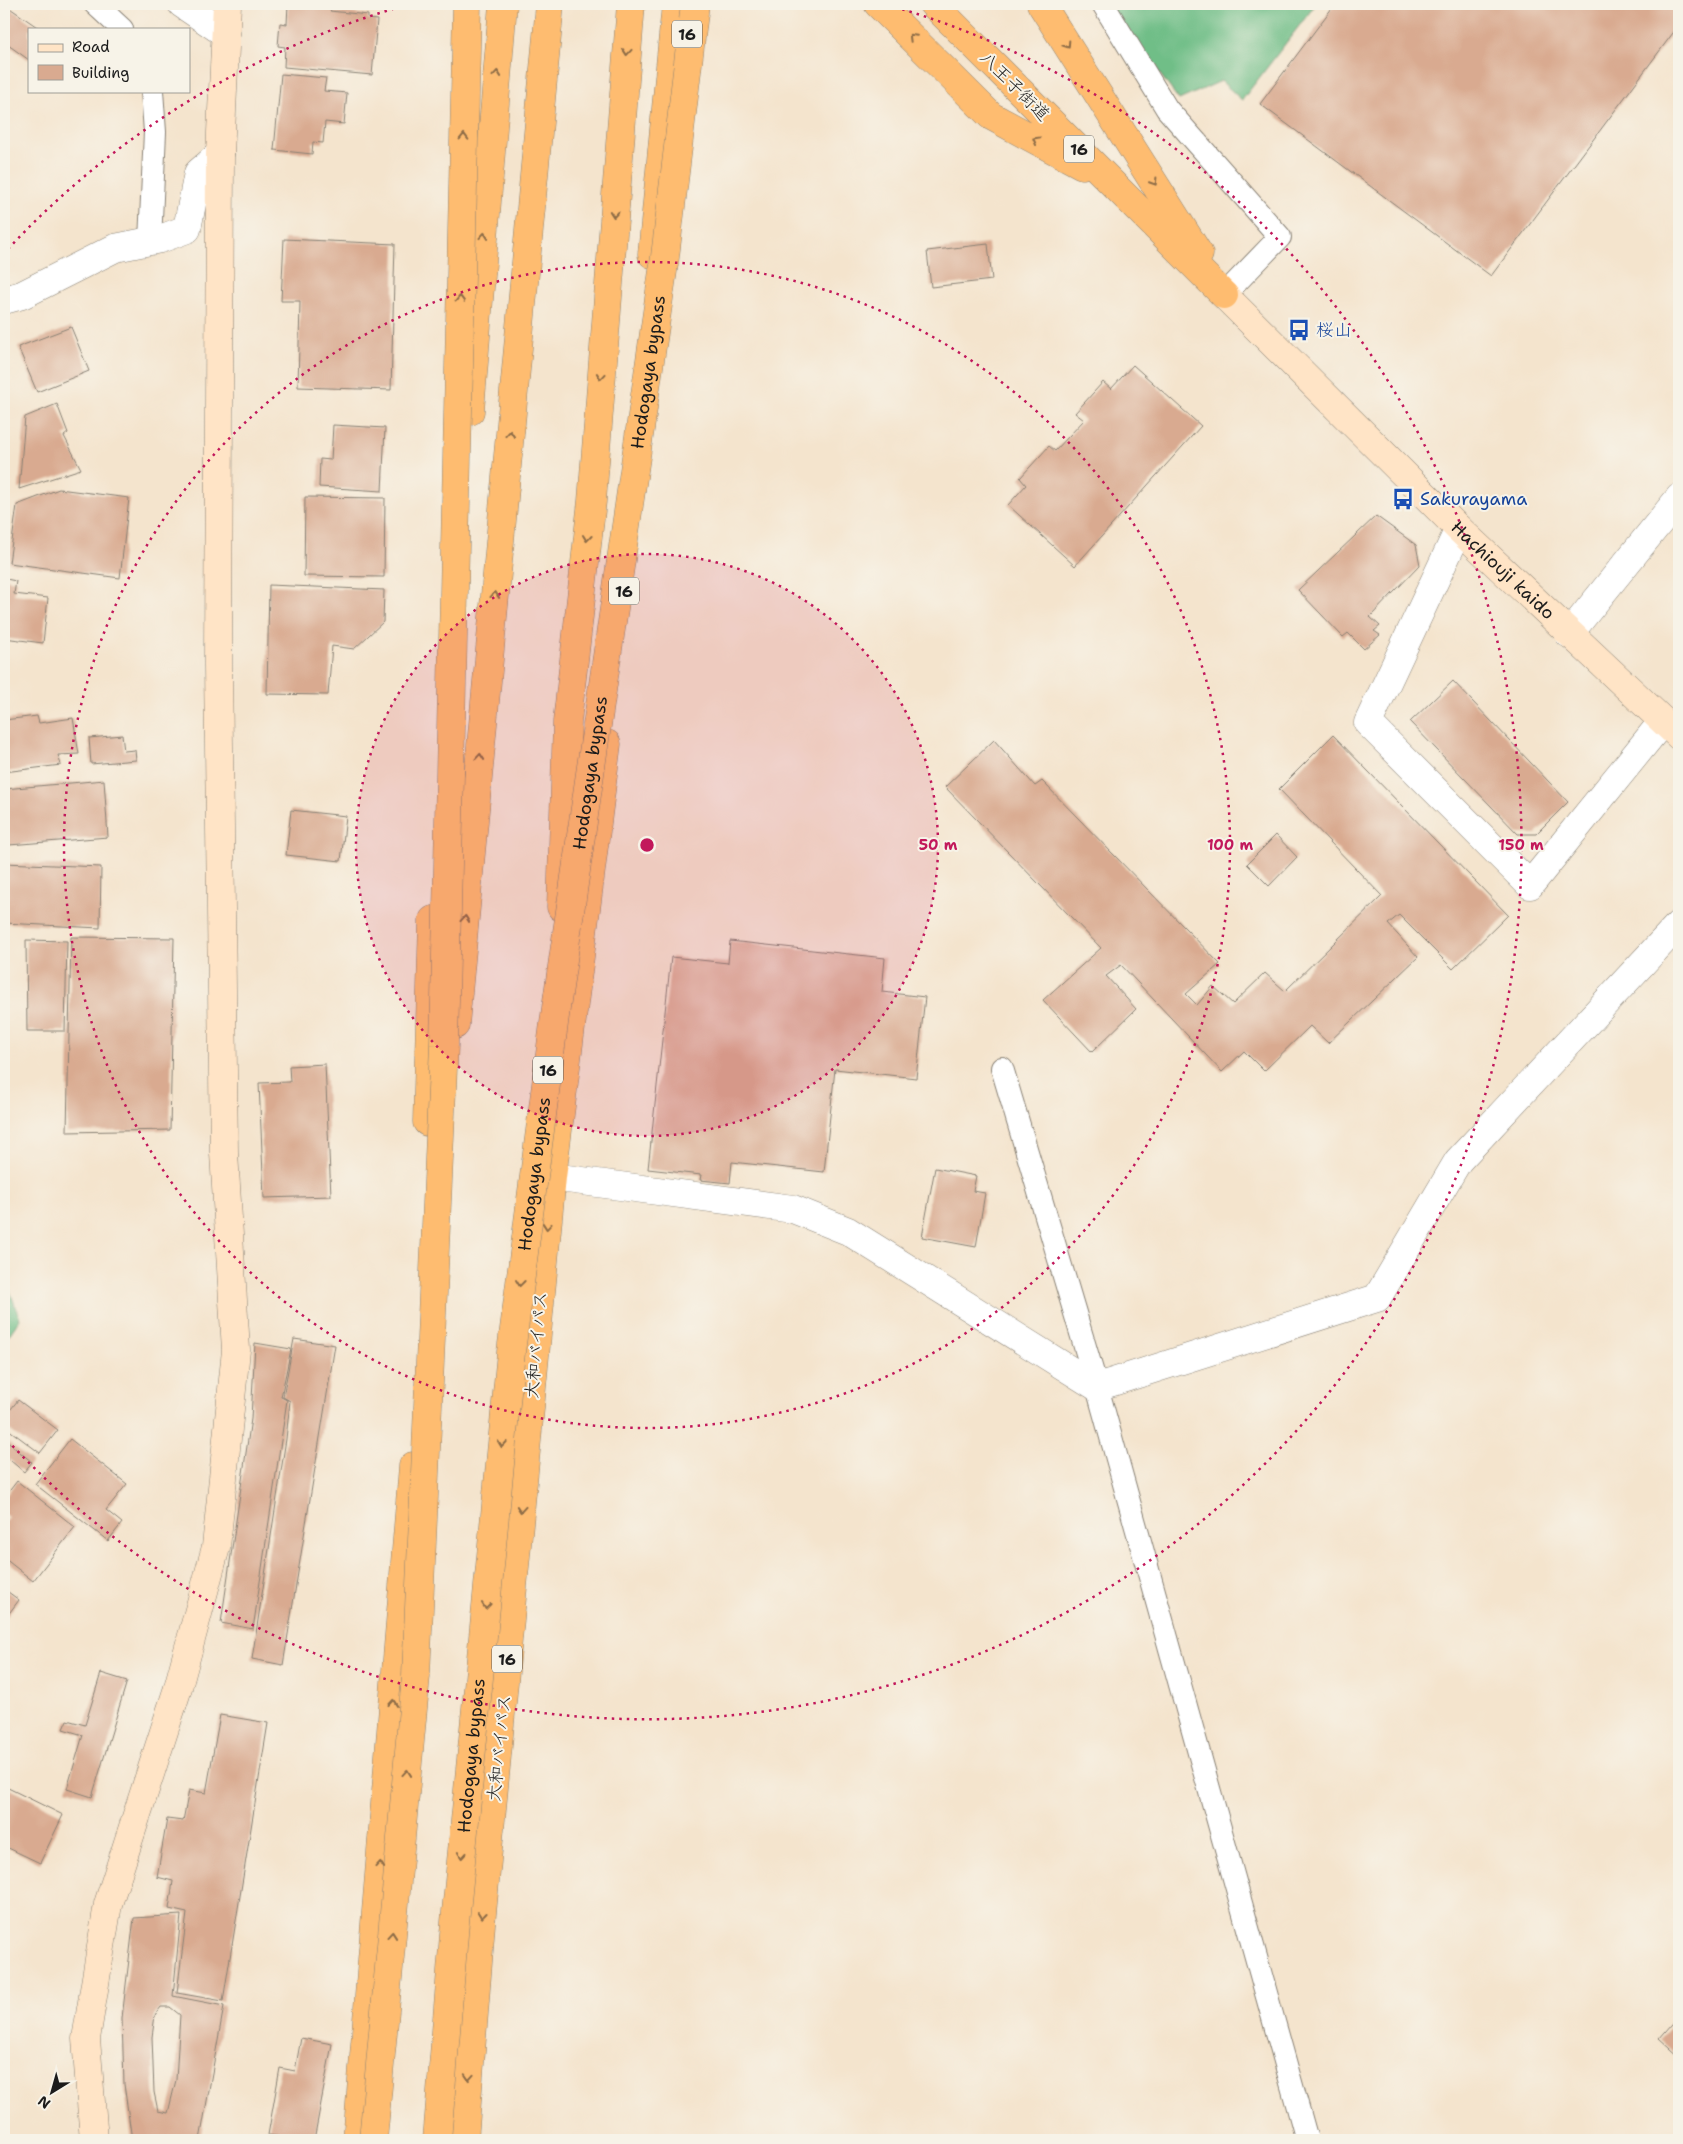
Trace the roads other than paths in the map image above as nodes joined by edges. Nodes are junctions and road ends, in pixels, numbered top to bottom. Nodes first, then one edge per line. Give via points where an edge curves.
1 (95, 4) edge
2 (182, 4) edge
3 (227, 4) edge
4 (467, 4) edge
5 (503, 4) edge
6 (550, 4) edge
7 (631, 4) edge
8 (676, 4) edge
9 (696, 4) edge
10 (712, 4) edge
11 (878, 4) edge
12 (933, 4) edge
13 (1041, 4) edge
14 (1103, 4) edge
15 (121, 28) edge
16 (226, 34) junction
17 (671, 69) junction
18 (152, 92) edge
19 (220, 154) junction
20 (1110, 181) junction
21 (150, 241) junction
22 (1224, 295) junction
23 (4, 300) edge
24 (1679, 498) edge
25 (1459, 530) junction
26 (1569, 634) junction
27 (1671, 729) edge
28 (1679, 924) edge
29 (1002, 1068) dead end
30 (552, 1177) junction
31 (420, 1386) junction
32 (1098, 1387) junction
33 (94, 2140) edge
34 (357, 2140) edge
35 (373, 2140) edge
36 (437, 2140) edge
37 (464, 2140) edge
38 (1307, 2140) edge

1 - 15 lane
2 - 16 street
3 - 16 street
35 -> 4 highway, bridge via 416,1676 444,1055
31 -> 5 highway via 436,820
31 -> 6 highway
7 -> 30 highway, 16 via 592,501 567,722
8 - 17 highway, 16
9 -> 36 highway, Hodogaya bypass / 16, bridge via 665,257 556,1008 511,1352
10 - 17 highway, 16 via 689,30
20 -> 11 highway, 16 via 991,116
12 - 20 highway, 八王子街道 / 16
13 -> 22 highway, 16
14 - 22 lane via 1167,109 1280,237
16 - 19 street
17 - 30 highway, 16 via 640,378 630,534 600,809
18 - 21 lane via 155,132
19 - 21 street via 198,173 187,230
19 - 33 street via 218,665 224,1153 236,1350 216,1547 177,1691 108,1904 86,2039
20 - 22 highway, 八王子街道 / 16
21 - 23 street via 115,248 22,295
22 - 25 street, Hachiouji kaido
24 - 26 street
25 - 26 street, Hachiouji kaido
25 - 27 street via 1368,723 1530,885
26 - 27 street, Hachiouji kaido
28 - 32 street via 1458,1160 1377,1298
29 - 32 lane
30 - 32 street via 792,1209 848,1231
30 -> 37 highway, 大和バイパス / 16 via 481,1924
34 -> 31 highway
32 - 38 lane

